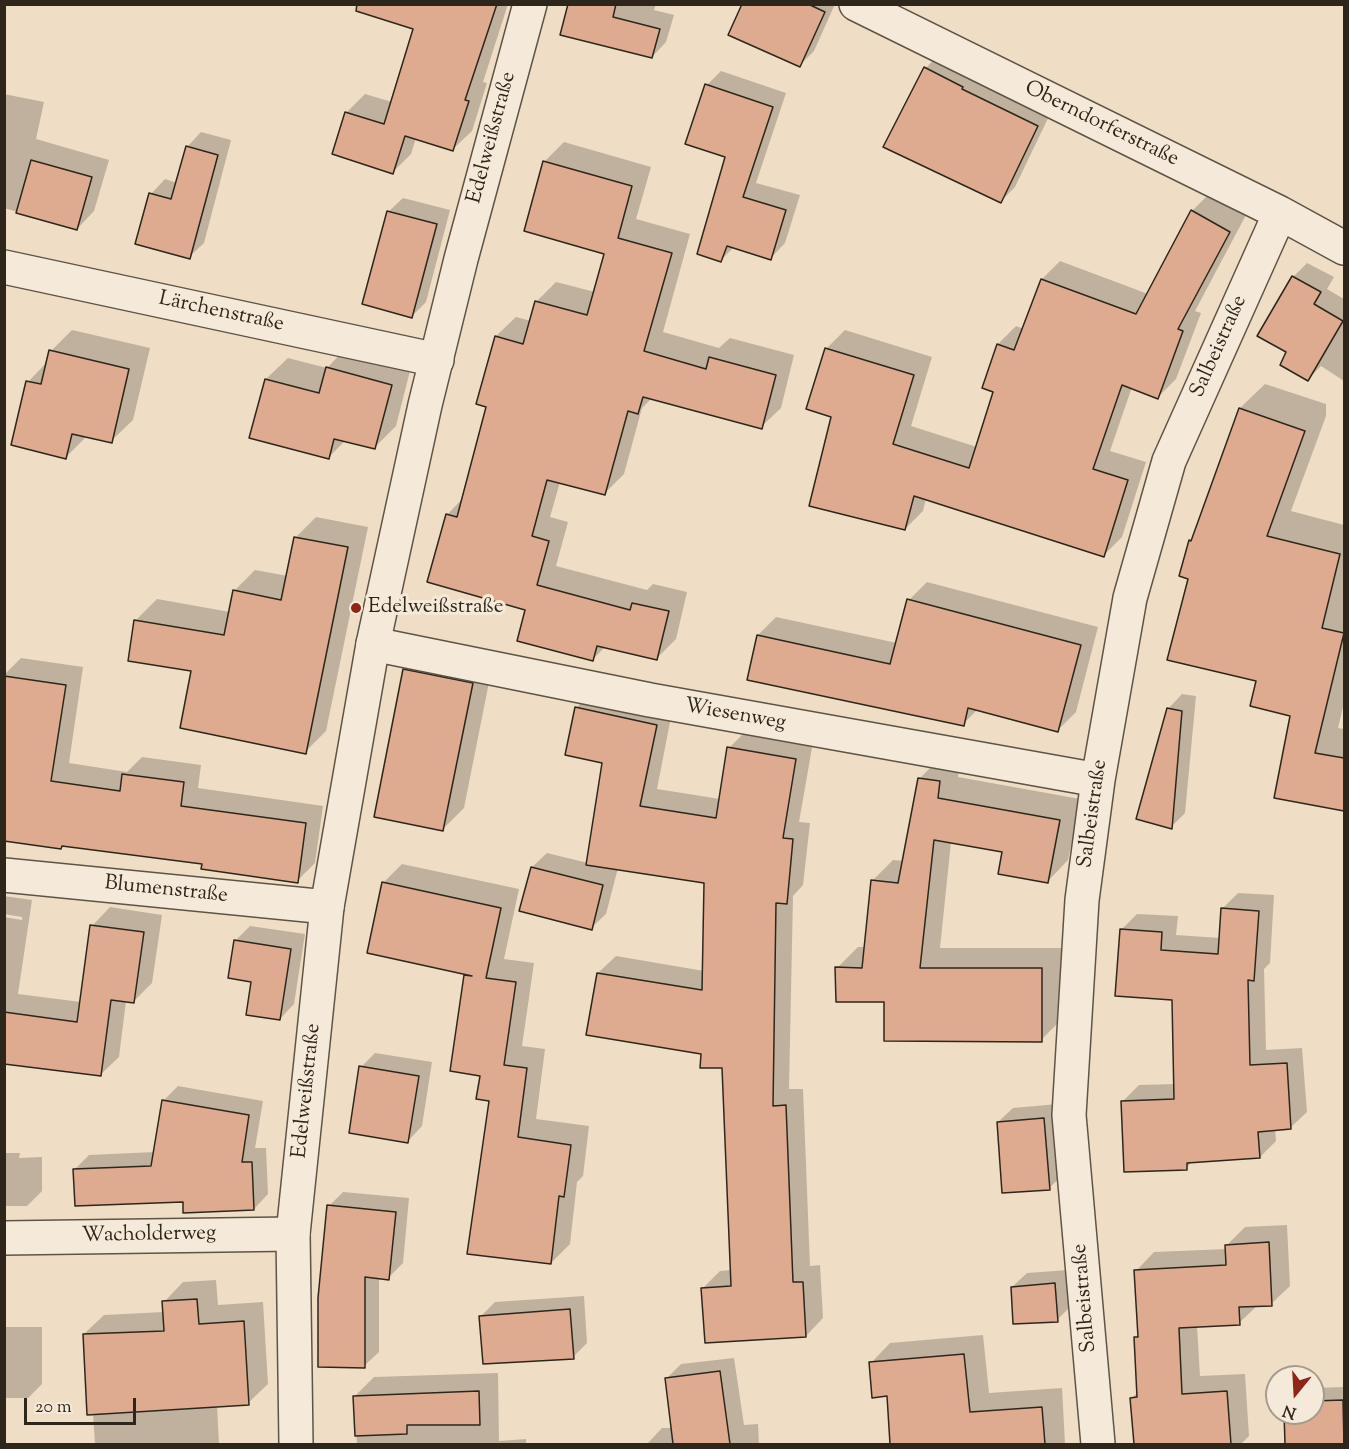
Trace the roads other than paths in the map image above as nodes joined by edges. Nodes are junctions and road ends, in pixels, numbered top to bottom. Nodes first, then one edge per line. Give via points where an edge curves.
1 (530, 4) edge
2 (856, 4) edge
3 (1280, 213) junction
4 (1344, 248) edge
5 (4, 267) edge
6 (437, 360) junction
7 (373, 644) junction
8 (1098, 780) junction
9 (4, 875) edge
10 (327, 907) junction
11 (293, 1234) junction
12 (4, 1238) edge
13 (296, 1444) edge
14 (1098, 1444) edge

1 - 6 street, Edelweißstraße
2 - 3 street, Oberndorferstraße
3 - 4 street, Oberndorferstraße
3 - 8 street, Salbeistraße via 1169,461 1130,598
5 - 6 street, Lärchenstraße
6 - 7 street, Edelweißstraße
7 - 8 street, Wiesenweg via 650,700
7 - 10 street, Edelweißstraße
8 - 14 street, Salbeistraße via 1082,900 1068,1115
9 - 10 street, Blumenstraße
10 - 11 street, Edelweißstraße
11 - 12 street, Wacholderweg
11 - 13 street, Edelweißstraße

